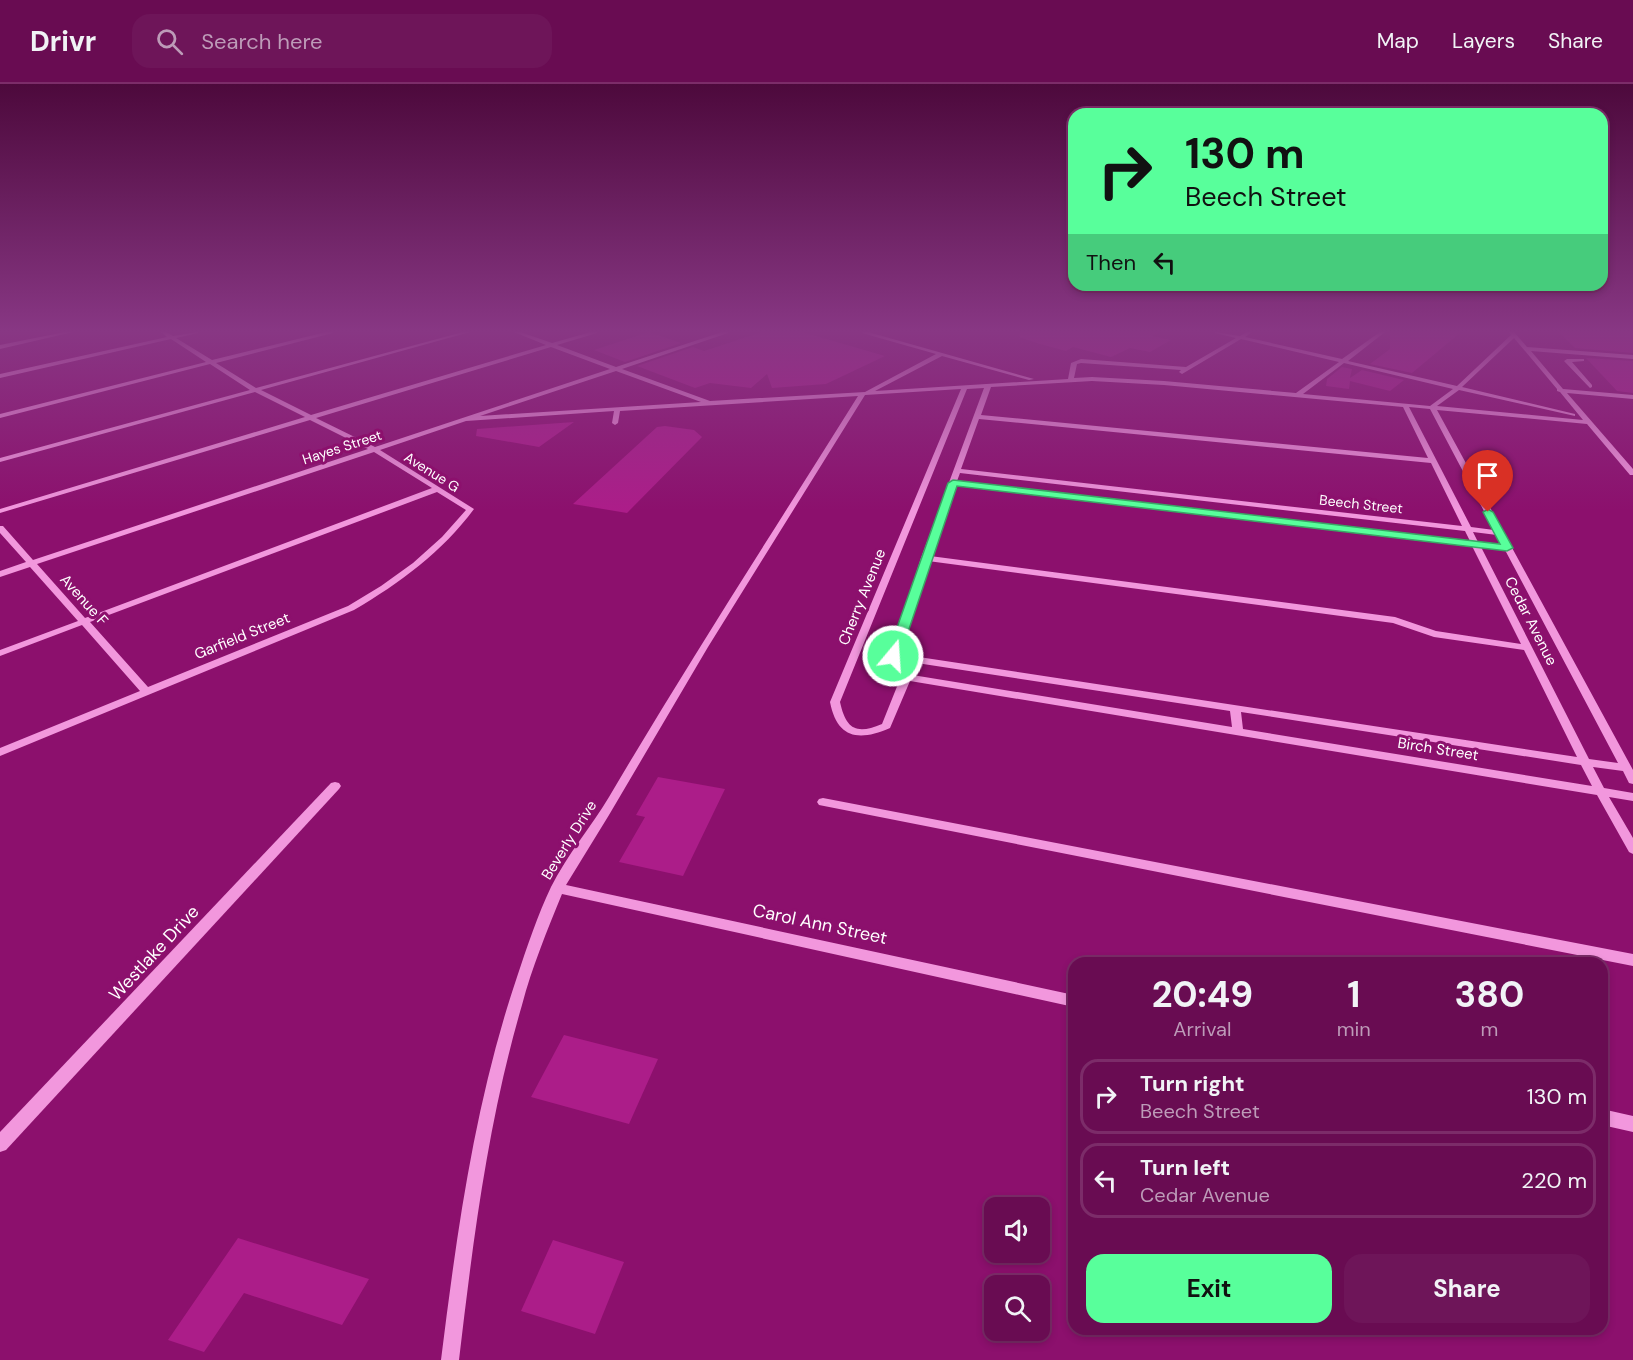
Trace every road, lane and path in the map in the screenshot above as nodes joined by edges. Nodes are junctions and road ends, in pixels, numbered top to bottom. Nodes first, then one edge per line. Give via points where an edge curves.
1 (96, 392) edge
2 (249, 392) edge
3 (258, 392) edge
4 (396, 392) edge
5 (548, 392) edge
6 (678, 392) edge
7 (869, 392) edge
8 (906, 392) edge
9 (963, 392) edge
10 (986, 392) edge
11 (1259, 392) edge
12 (1303, 392) edge
13 (1453, 392) edge
14 (1472, 392) edge
15 (1560, 392) edge
16 (1575, 392) edge
17 (862, 395) junction
18 (1298, 395) junction
19 (1633, 397) edge
20 (712, 404) junction
21 (1405, 405) junction
22 (1432, 407) junction
23 (617, 410) junction
24 (0, 416) edge
25 (310, 417) junction
26 (978, 417) junction
27 (464, 419) junction
28 (1585, 420) junction
29 (615, 423) dead end
30 (374, 449) junction
31 (0, 460) edge
32 (1434, 461) junction
33 (958, 471) junction
34 (1633, 474) edge
35 (953, 483) junction
36 (437, 489) junction
37 (1220, 502) junction
38 (470, 509) joint
39 (0, 512) edge
40 (1221, 515) junction
41 (0, 528) edge
42 (1468, 529) junction
43 (1500, 533) junction
44 (1476, 544) junction
45 (1507, 548) junction
46 (926, 558) junction
47 (32, 563) junction
48 (0, 574) edge
49 (84, 622) junction
50 (1527, 648) junction
51 (0, 653) edge
52 (893, 656) junction
53 (906, 676) junction
54 (147, 692) junction
55 (1235, 708) junction
56 (1238, 731) junction
57 (0, 752) edge
58 (1585, 762) junction
59 (1626, 768) junction
60 (1633, 780) edge
61 (334, 786) dead end
62 (1600, 791) junction
63 (1633, 797) edge
64 (823, 802) dead end
65 (1633, 849) edge
66 (558, 888) junction
67 (1633, 960) edge
68 (1068, 1000) edge
69 (1608, 1118) edge
70 (1633, 1124) edge
71 (0, 1144) edge
72 (450, 1360) edge

1 - 24 street
2 - 31 street
3 - 25 street, Avenue G
4 - 25 street
5 - 27 street, Hayes Street
6 - 20 street
7 - 17 street
8 - 17 street
9 - 53 street, Cherry Avenue via 835,702 837,718 843,726 858,733 874,733 886,726
10 - 26 street
11 - 18 street
12 - 18 street
13 - 22 street
14 - 28 street
15 - 28 street
16 - 19 street
17 - 20 street
17 - 66 street, Beverly Drive via 690,666
18 - 21 street
20 - 23 street
21 - 22 street
21 - 32 street, Cedar Avenue
22 - 28 street
22 - 43 street, Cedar Avenue
23 - 27 street
23 - 29 street
25 - 30 street, Avenue G
25 - 39 street
26 - 32 street
26 - 33 street
27 - 30 street, Hayes Street
28 - 34 street
30 - 36 street, Avenue G
30 - 47 street, Hayes Street
32 - 42 street, Cedar Avenue
33 - 35 street
33 - 37 street, Beech Street
35 - 40 street, Beech Street
35 - 46 street
36 - 38 street, Avenue G
36 - 49 street
37 - 40 street
37 - 42 street, Beech Street
38 - 54 street, Garfield Street via 456,528 397,579 351,608
40 - 44 street, Beech Street
41 - 47 street, Avenue F
42 - 43 street, Beech Street
42 - 44 street, Cedar Avenue
43 - 45 street, Cedar Avenue
44 - 45 street, Beech Street
44 - 50 street, Cedar Avenue
45 - 59 street, Cedar Avenue
46 - 50 street via 1395,620 1434,633
46 - 52 street
47 - 48 street, Hayes Street
47 - 49 street, Avenue F
49 - 51 street
49 - 54 street, Avenue F
50 - 58 street, Cedar Avenue
52 - 53 street, Birch Street via 888,674
52 - 55 street, Birch Street
53 - 56 street, Birch Street
54 - 57 street, Garfield Street
55 - 56 street
55 - 58 street, Birch Street
56 - 62 street, Birch Street
58 - 59 street, Birch Street
58 - 62 street, Cedar Avenue
59 - 60 street, Cedar Avenue
61 - 71 street, Westlake Drive
62 - 63 street, Birch Street
62 - 65 street, Cedar Avenue
64 - 67 street
66 - 68 street, Carol Ann Street
66 - 72 street, Beverly Drive via 530,957 492,1091
69 - 70 street

